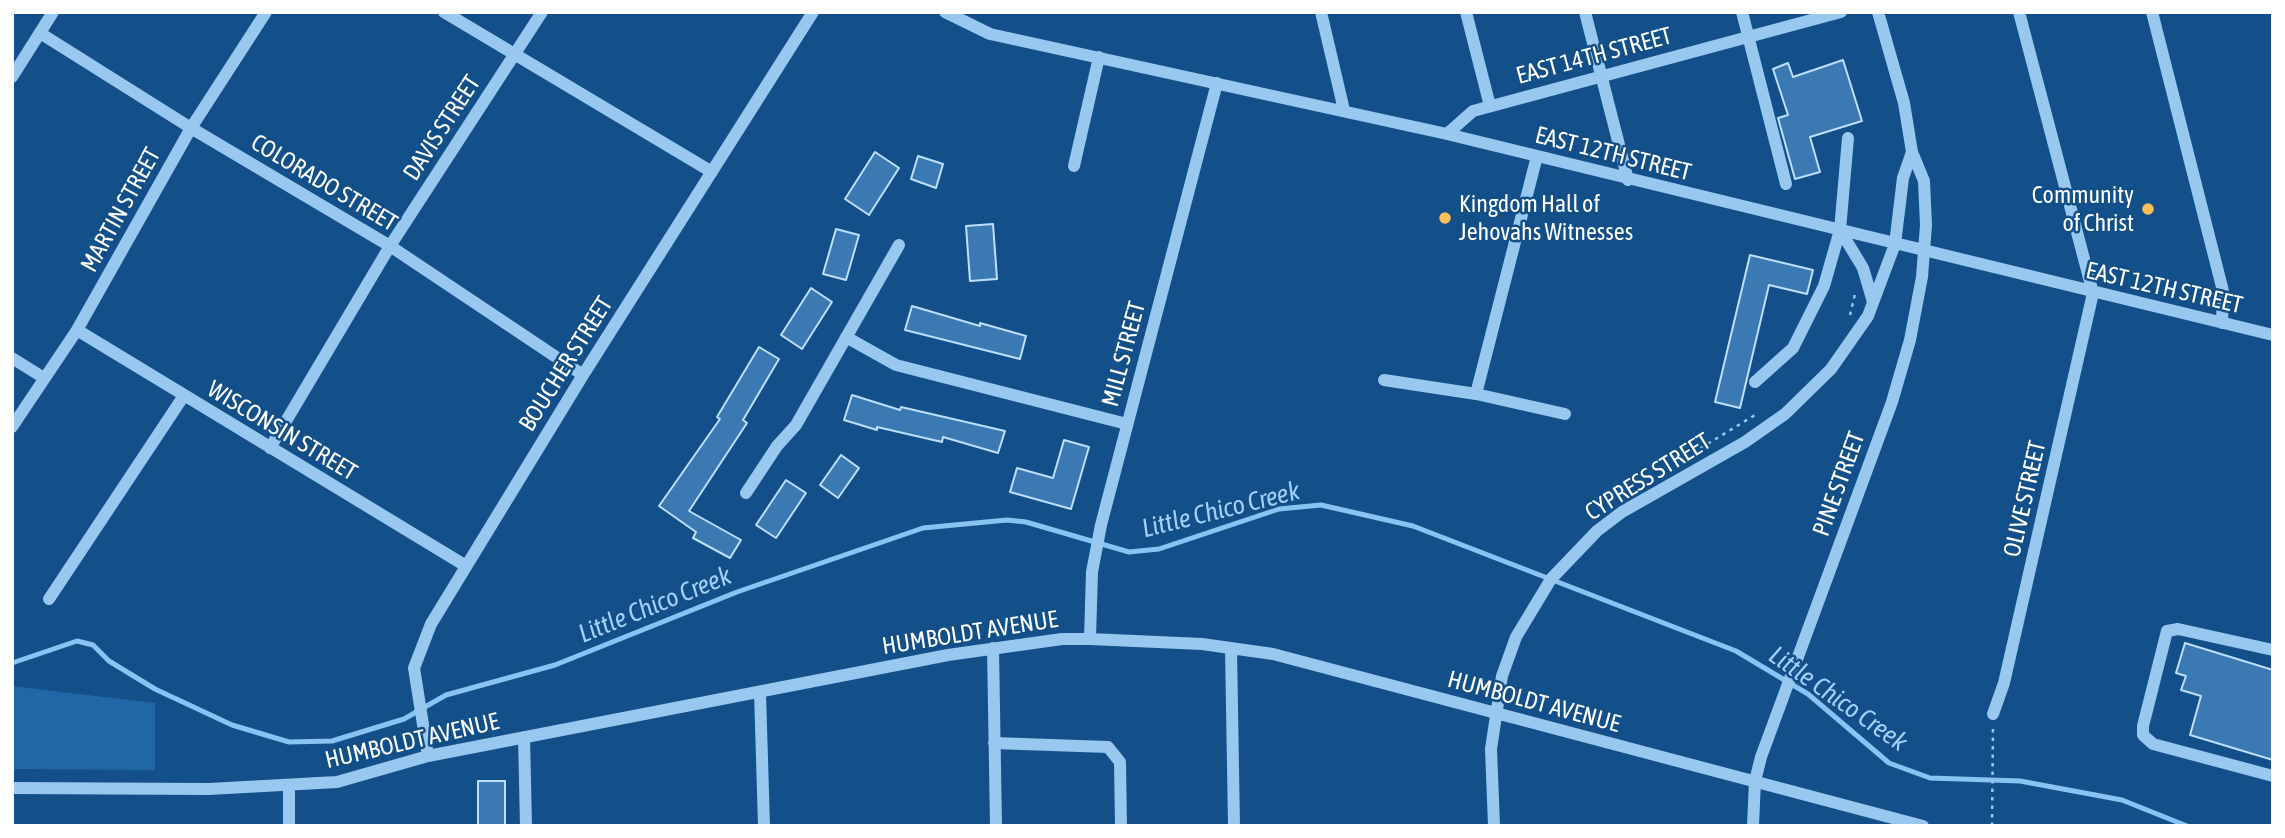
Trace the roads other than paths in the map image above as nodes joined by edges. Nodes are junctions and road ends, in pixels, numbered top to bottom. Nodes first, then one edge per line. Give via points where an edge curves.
1 (53, 12) edge
2 (266, 12) edge
3 (444, 12) edge
4 (542, 12) edge
5 (813, 12) edge
6 (945, 12) edge
7 (1321, 12) edge
8 (1466, 12) edge
9 (1585, 12) edge
10 (1742, 12) edge
11 (1841, 12) edge
12 (1878, 12) edge
13 (2019, 12) edge
14 (2152, 12) edge
15 (40, 33) junction
16 (1748, 37) junction
17 (514, 55) junction
18 (1099, 57) junction
19 (1601, 75) junction
20 (12, 77) edge
21 (1217, 83) junction
22 (1490, 106) junction
23 (1344, 110) junction
24 (191, 128) junction
25 (1447, 134) junction
26 (1848, 138) dead end
27 (1912, 152) junction
28 (1537, 156) junction
29 (1074, 166) dead end
30 (712, 172) junction
31 (1628, 180) junction
32 (1786, 184) dead end
33 (1840, 230) junction
34 (1895, 244) junction
35 (899, 245) dead end
36 (390, 246) junction
37 (1926, 252) junction
38 (2093, 293) junction
39 (1873, 303) junction
40 (2222, 323) junction
41 (77, 330) junction
42 (2273, 335) edge
43 (846, 337) junction
44 (12, 358) edge
45 (583, 375) junction
46 (44, 378) junction
47 (1384, 380) dead end
48 (1755, 382) dead end
49 (1476, 394) junction
50 (183, 397) junction
51 (1565, 414) dead end
52 (1127, 424) junction
53 (12, 427) edge
54 (270, 448) junction
55 (746, 493) dead end
56 (466, 566) junction
57 (50, 599) dead end
58 (1090, 639) junction
59 (993, 648) junction
60 (1230, 648) junction
61 (2273, 650) edge
62 (760, 692) junction
63 (1495, 714) junction
64 (1993, 714) dead end
65 (524, 737) junction
66 (994, 743) junction
67 (428, 756) junction
68 (2273, 776) edge
69 (1755, 781) junction
70 (289, 787) junction
71 (12, 788) edge
72 (289, 826) edge
73 (526, 826) edge
74 (764, 826) edge
75 (996, 826) edge
76 (1121, 826) edge
77 (1234, 826) edge
78 (1494, 826) edge
79 (1753, 826) edge
80 (1923, 826) edge

1 - 15 street
2 - 24 street, MARTIN STREET
3 - 17 street
4 - 17 street, DAVIS STREET
5 - 30 street, BOUCHER STREET
6 - 18 street, EAST 12TH STREET via 990,34
7 - 23 street
8 - 22 street
9 - 19 street
10 - 16 street
11 - 16 street, EAST 14TH STREET
12 - 27 street via 1904,103
13 - 38 street
14 - 40 street via 2223,291
15 - 20 street
15 - 24 street, COLORADO STREET
16 - 19 street, EAST 14TH STREET
16 - 32 street
17 - 30 street
17 - 36 street, DAVIS STREET
18 - 21 street, EAST 12TH STREET
18 - 29 street
19 - 22 street, EAST 14TH STREET
19 - 31 street
21 - 23 street, EAST 12TH STREET
21 - 52 street, MILL STREET
22 - 25 street, EAST 14TH STREET via 1473,110
23 - 25 street, EAST 12TH STREET
24 - 36 street, COLORADO STREET
24 - 41 street, MARTIN STREET
25 - 28 street, EAST 12TH STREET
26 - 33 street
27 - 34 street, CYPRESS STREET via 1903,178
27 - 37 street, PINE STREET via 1924,181
28 - 31 street, EAST 12TH STREET
28 - 49 street
30 - 45 street, BOUCHER STREET
31 - 33 street, EAST 12TH STREET
33 - 34 street, EAST 12TH STREET
33 - 39 street via 1863,268
33 - 48 street via 1824,286 1793,348
34 - 37 street, EAST 12TH STREET
34 - 39 street, CYPRESS STREET
35 - 43 street
36 - 45 street, COLORADO STREET
36 - 54 street, DAVIS STREET
37 - 38 street, EAST 12TH STREET
37 - 69 street, PINE STREET via 1910,340 1892,402 1777,709
38 - 40 street, EAST 12TH STREET
38 - 64 street, OLIVE STREET via 2004,683
39 - 63 street, CYPRESS STREET via 1831,369 1785,414 1622,512 1571,555 1535,604 1511,650
40 - 42 street, EAST 12TH STREET
41 - 46 street, MARTIN STREET
41 - 50 street, WISCONSIN STREET
43 - 52 street via 896,365
43 - 55 street via 796,425
44 - 46 street
45 - 56 street, BOUCHER STREET
46 - 53 street, MARTIN STREET
47 - 49 street
49 - 51 street
50 - 54 street, WISCONSIN STREET
50 - 57 street
52 - 58 street, MILL STREET via 1092,572
54 - 56 street, WISCONSIN STREET
56 - 67 street, BOUCHER STREET via 431,624 414,668
58 - 59 street, HUMBOLDT AVENUE
58 - 60 street, HUMBOLDT AVENUE
59 - 62 street, HUMBOLDT AVENUE
59 - 66 street
60 - 63 street, HUMBOLDT AVENUE via 1273,654
60 - 77 street
61 - 68 street via 2178,629 2166,631 2143,726 2143,735 2153,744
62 - 65 street, HUMBOLDT AVENUE
62 - 74 street
63 - 69 street, HUMBOLDT AVENUE
63 - 78 street, CYPRESS STREET via 1491,749
65 - 67 street, HUMBOLDT AVENUE
65 - 73 street
66 - 75 street
66 - 76 street via 1108,747 1120,762
67 - 70 street, HUMBOLDT AVENUE via 337,782
69 - 79 street, PINE STREET
69 - 80 street, HUMBOLDT AVENUE
70 - 71 street, HUMBOLDT AVENUE
70 - 72 street

